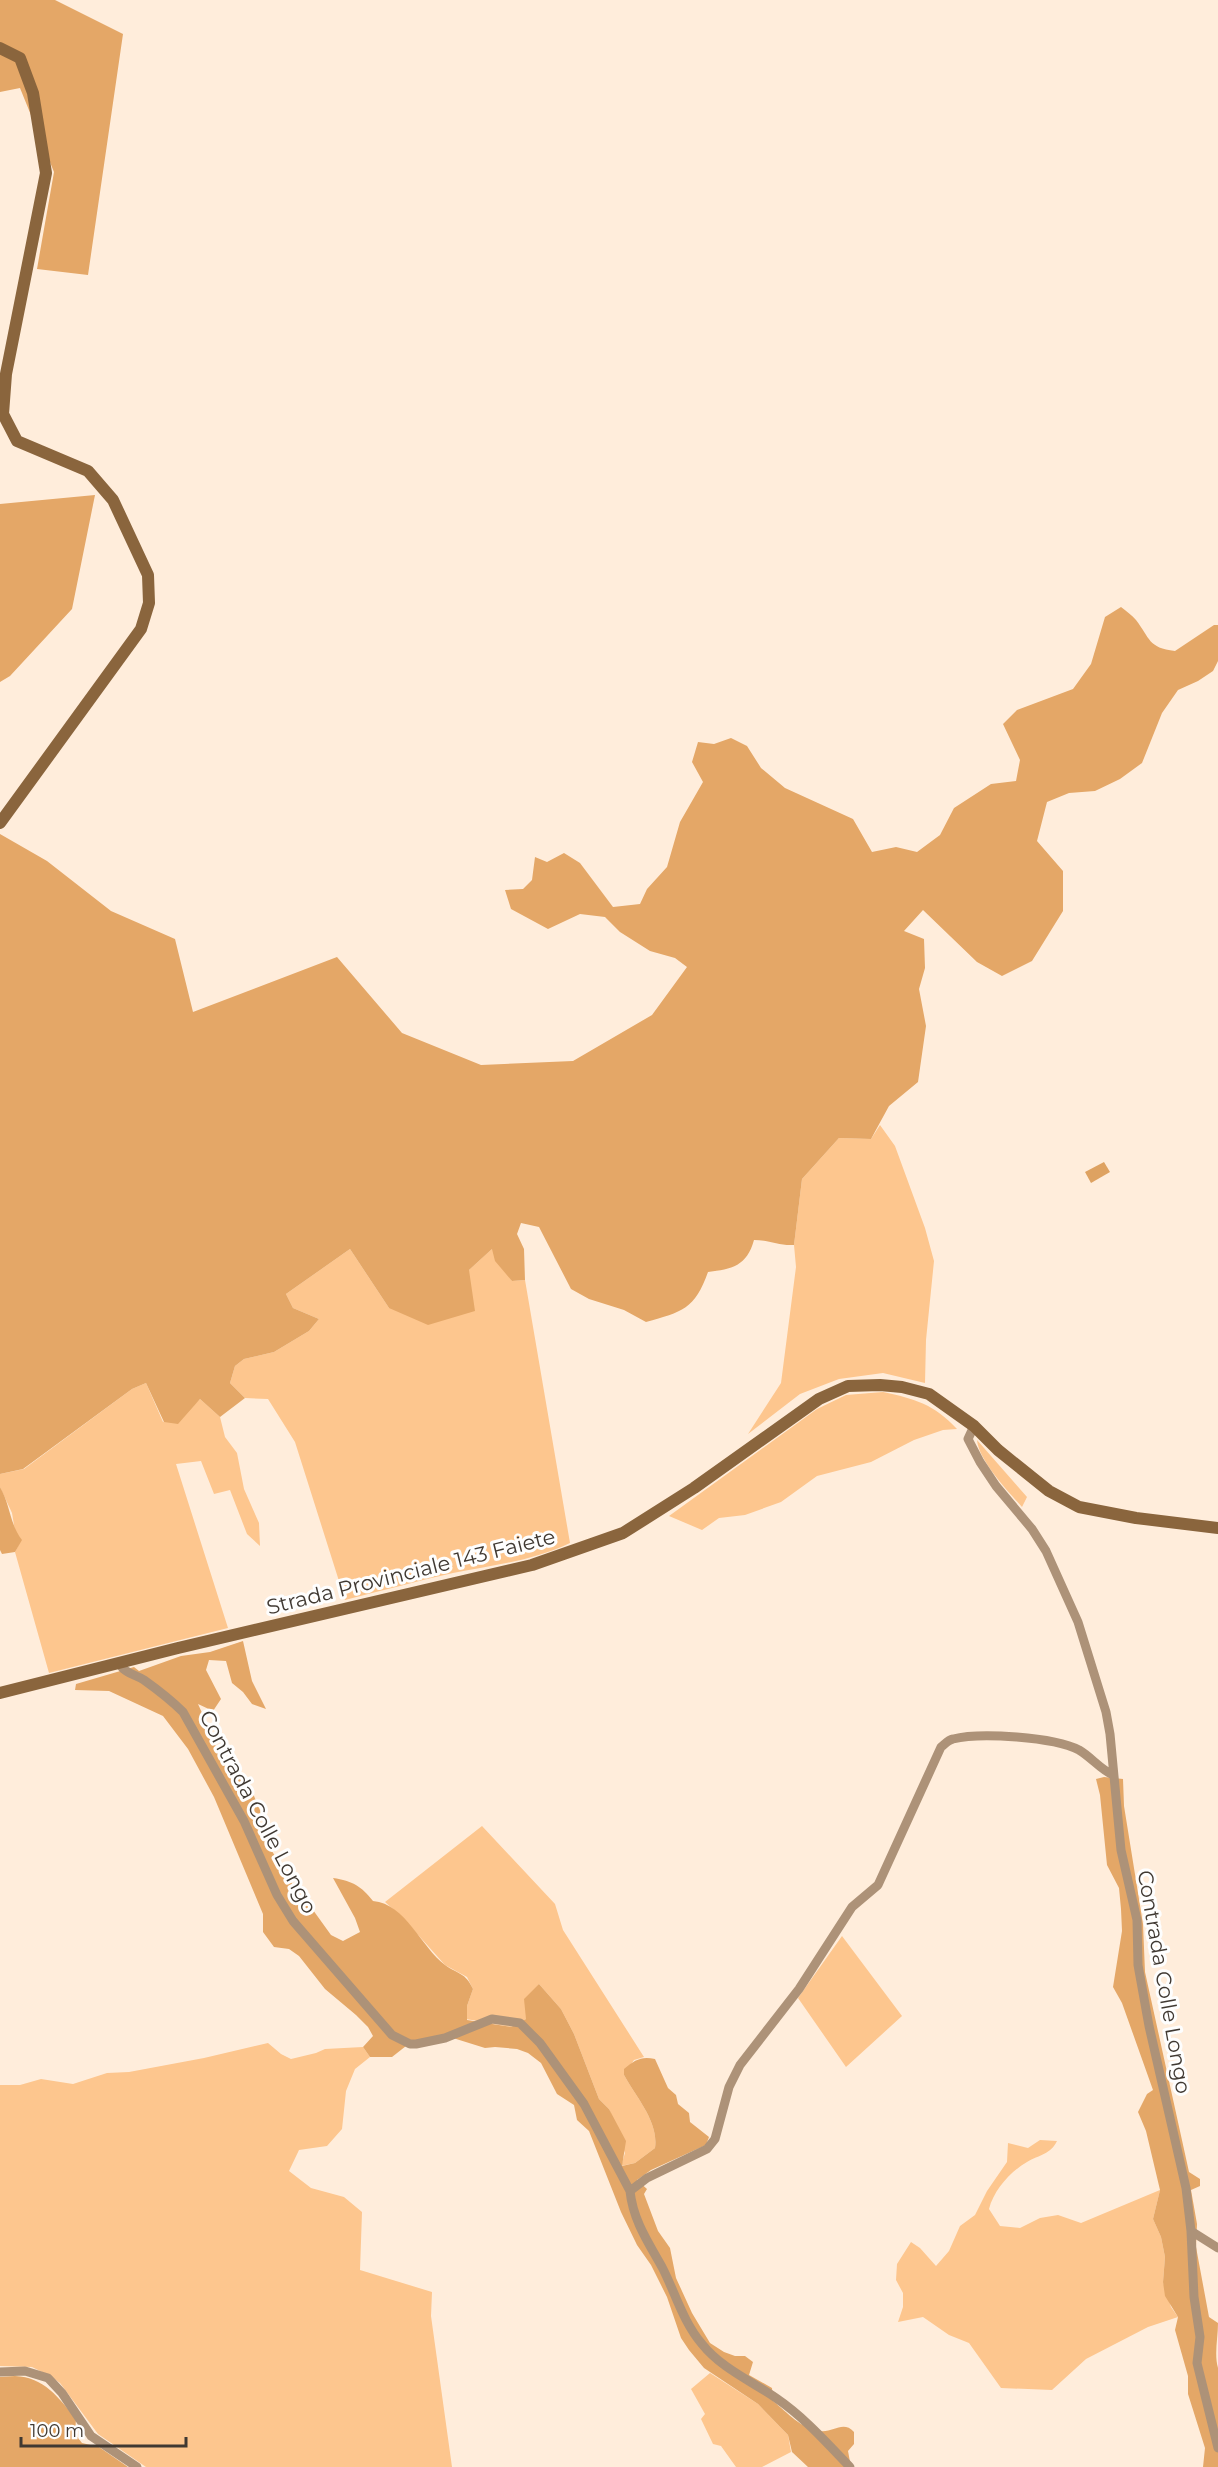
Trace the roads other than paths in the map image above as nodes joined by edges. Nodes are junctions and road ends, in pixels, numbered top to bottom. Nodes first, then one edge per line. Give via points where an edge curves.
1 (0, 48) edge
2 (0, 823) edge
3 (974, 1426) junction
4 (1218, 1528) edge
5 (120, 1665) junction
6 (0, 1693) edge
7 (1113, 1774) junction
8 (630, 2191) junction
9 (1191, 2231) junction
10 (1218, 2248) edge
11 (0, 2372) edge
12 (1218, 2448) edge
13 (137, 2467) edge
14 (850, 2467) edge

1 - 2 main road via 20,58 33,93 46,173 6,374 3,414 17,441 88,471 112,500 148,575 149,603 141,629
3 - 4 main road, Strada Provinciale 143 Faiete via 1049,1491 1079,1507
3 - 5 main road, Strada Provinciale 143 Faiete via 929,1394 902,1387 848,1386 819,1399 623,1533 532,1565
3 - 7 street, Contrada Colle Longo via 968,1439 980,1462 1046,1551 1070,1600 1106,1712
5 - 6 main road, Strada Provinciale 143 Faiete
5 - 8 street, Contrada Colle Longo via 183,1712 244,1821 293,1921 392,2035 416,2044 492,2019 520,2023 540,2043 584,2104
7 - 8 street via 1064,1744 969,1737 950,1740 941,1747 878,1885 852,1907 800,1989 740,2065 729,2087 715,2139 707,2149 647,2178
7 - 9 street, Contrada Colle Longo via 1121,1850 1137,1920 1138,1965 1186,2188
8 - 14 street, Contrada Colle Longo via 639,2225 673,2288 688,2326 703,2345 807,2423
9 - 10 street
9 - 12 street, Contrada Colle Longo via 1200,2337 1197,2363
11 - 13 street via 25,2371 48,2378 91,2436

